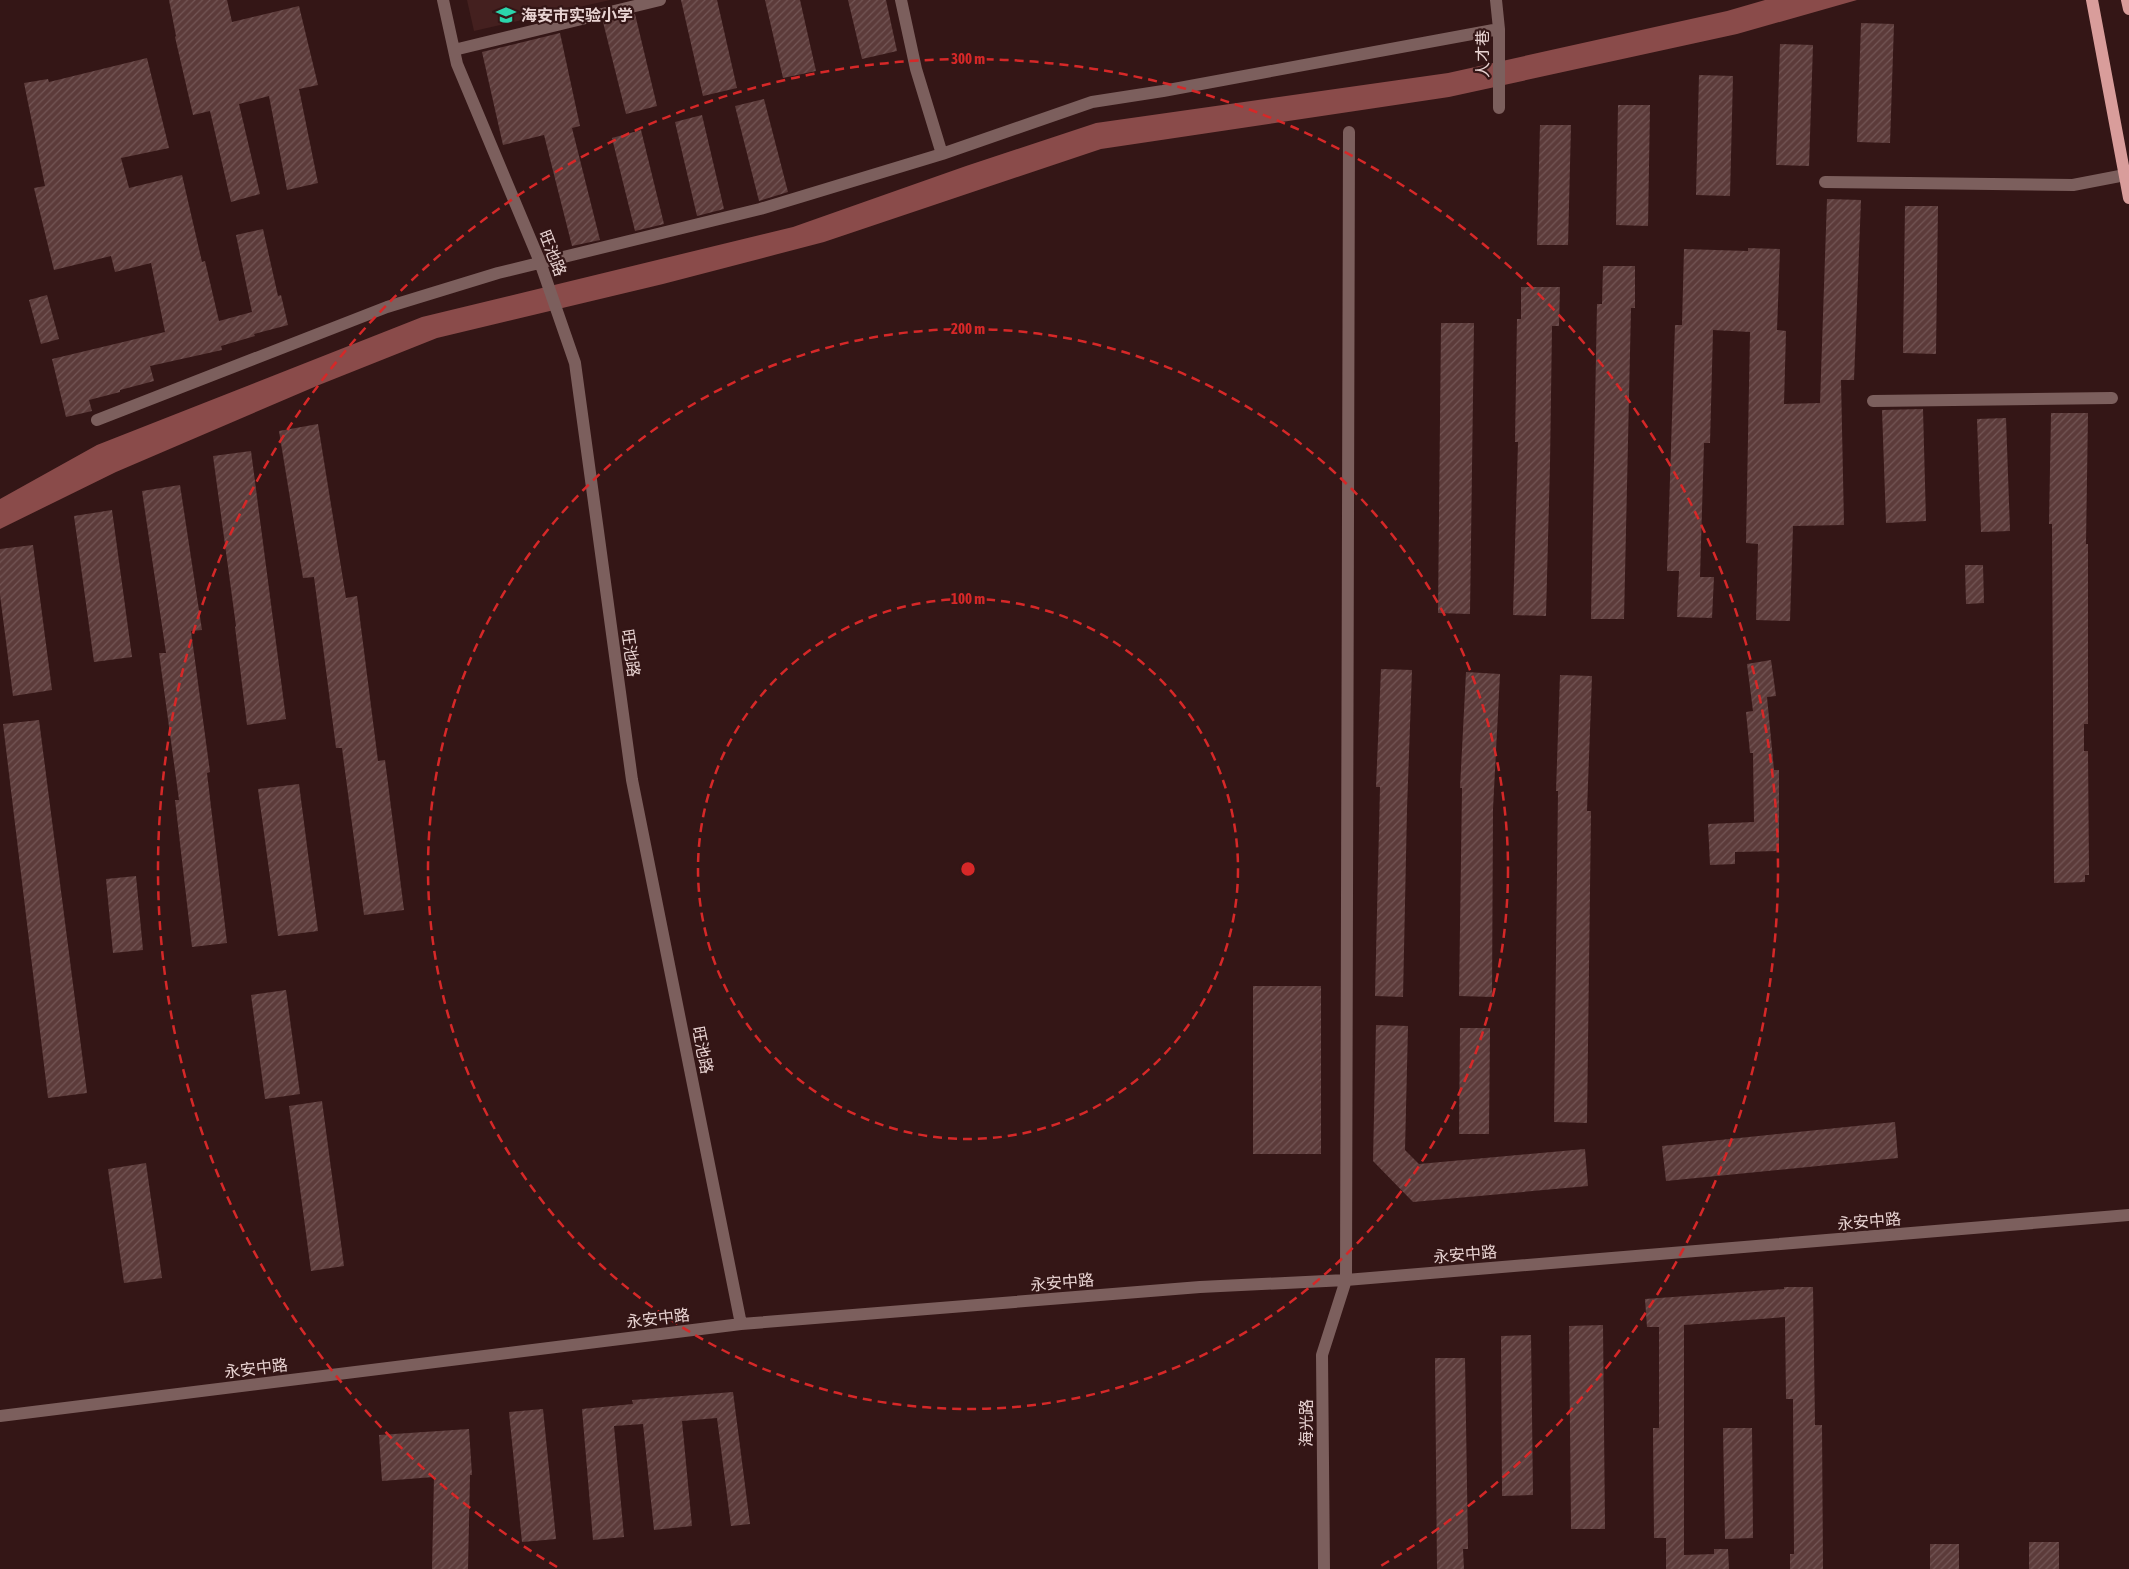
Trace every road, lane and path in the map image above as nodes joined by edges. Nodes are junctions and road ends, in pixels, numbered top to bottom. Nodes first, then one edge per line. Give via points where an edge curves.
1 (443, 0) edge
2 (660, 0) edge
3 (900, 0) edge
4 (1496, 0) edge
5 (2092, 0) edge
6 (2127, 0) edge
7 (2129, 9) edge
8 (1499, 35) junction
9 (454, 50) junction
10 (1498, 104) dead end
11 (1349, 132) dead end
12 (942, 154) junction
13 (2126, 175) junction
14 (1825, 182) dead end
15 (2129, 198) edge
16 (540, 262) junction
17 (2112, 398) dead end
18 (1873, 401) dead end
19 (97, 420) dead end
20 (2129, 1214) edge
21 (1346, 1280) junction
22 (741, 1324) junction
23 (0, 1416) edge
24 (1324, 1569) edge

1 - 9 street, 旺池路
2 - 9 street
3 - 12 street via 916,69
4 - 8 street, 人才巷
5 - 13 main road
6 - 7 main road
8 - 10 street, 人才巷
8 - 12 street via 1092,102
9 - 16 street, 旺池路
11 - 21 street, 海光路
12 - 16 street via 760,209
13 - 14 street via 2073,185
13 - 15 main road
16 - 19 street via 387,307
16 - 22 street, 旺池路 via 575,363 632,780
17 - 18 street
20 - 21 street, 永安中路
21 - 22 street, 永安中路 via 1200,1287
21 - 24 street, 海光路 via 1322,1355
22 - 23 street, 永安中路

